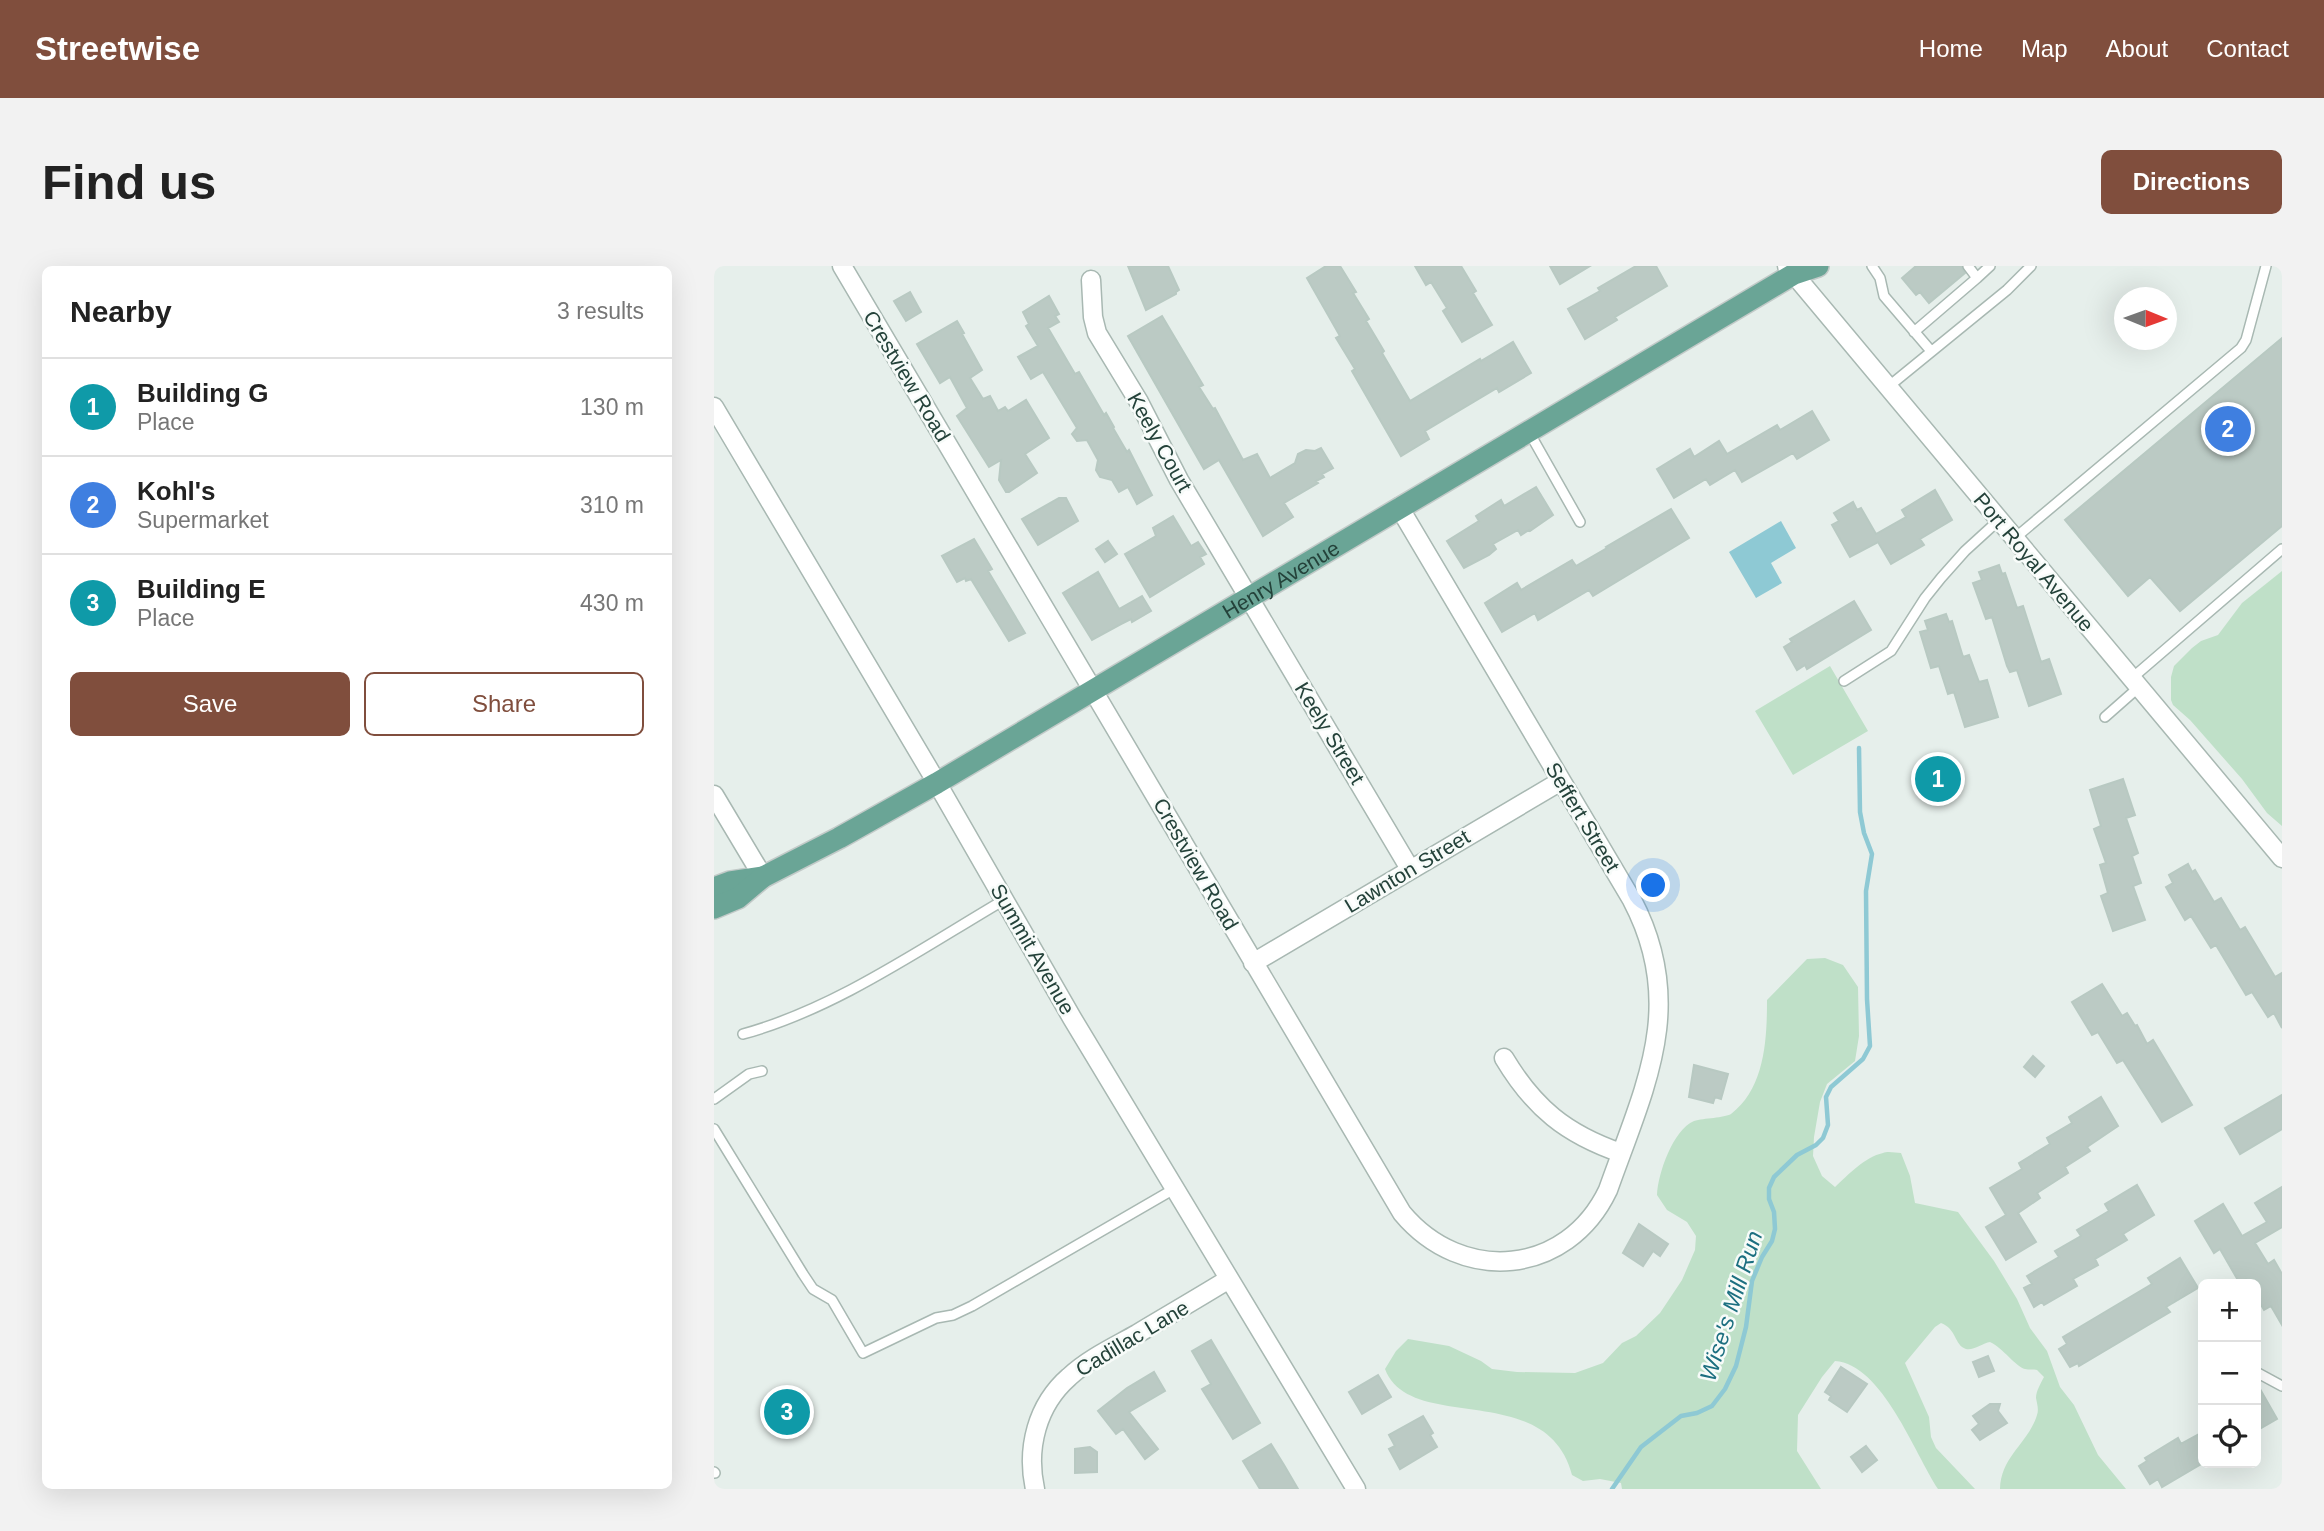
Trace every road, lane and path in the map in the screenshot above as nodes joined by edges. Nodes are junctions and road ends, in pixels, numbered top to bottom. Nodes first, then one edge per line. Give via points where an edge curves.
1 (842, 266) edge
2 (1818, 266) edge
3 (1872, 266) edge
4 (1968, 266) edge
5 (2031, 266) edge
6 (2266, 266) edge
7 (1793, 269) edge
8 (1985, 269) edge
9 (1091, 280) dead end
10 (1914, 332) junction
11 (1931, 351) junction
12 (1888, 387) junction
13 (714, 407) edge
14 (1528, 430) junction
15 (1399, 507) junction
16 (1998, 520) junction
17 (1580, 522) dead end
18 (2015, 538) junction
19 (2282, 549) edge
20 (1250, 597) junction
21 (1844, 681) dead end
22 (2135, 683) junction
23 (1093, 690) junction
24 (2105, 717) dead end
25 (1561, 780) junction
26 (937, 783) junction
27 (714, 795) edge
28 (2282, 858) edge
29 (1410, 869) junction
30 (762, 877) junction
31 (714, 888) edge
32 (1004, 900) junction
33 (714, 908) edge
34 (1254, 963) junction
35 (743, 1034) dead end
36 (1504, 1058) dead end
37 (762, 1071) dead end
38 (714, 1098) edge
39 (714, 1129) edge
40 (1621, 1153) junction
41 (1174, 1189) junction
42 (1229, 1279) junction
43 (2261, 1375) edge
44 (2282, 1386) edge
45 (1035, 1489) edge
46 (1356, 1489) edge

1 - 23 street, Crestview Road
2 - 7 main road, Henry Avenue
3 - 10 lane via 1884,296
4 - 8 lane
5 - 11 lane
6 - 18 lane via 2241,348
7 - 12 street, Port Royal Avenue
7 - 14 main road, Henry Avenue
8 - 10 lane
9 - 20 street, Keely Court via 1097,333
10 - 11 lane
11 - 12 lane
12 - 16 street, Port Royal Avenue
13 - 26 street, Summit Avenue
14 - 15 main road, Henry Avenue
14 - 17 lane
15 - 20 main road, Henry Avenue
15 - 25 street, Seffert Street
16 - 18 street, Port Royal Avenue
16 - 21 lane via 1941,578 1891,651
18 - 22 street, Port Royal Avenue
19 - 22 lane
20 - 23 main road, Henry Avenue
20 - 29 street, Keely Street
22 - 24 lane
22 - 28 street, Port Royal Avenue
23 - 26 main road, Henry Avenue
23 - 34 street, Crestview Road
25 - 29 street, Lawnton Street
25 - 40 street, Seffert Street via 1638,911 1656,967 1660,1017 1655,1053
26 - 30 main road, Henry Avenue
26 - 32 street, Summit Avenue
27 - 30 street
29 - 34 street, Lawnton Street
30 - 31 main road, Henry Avenue
30 - 33 main road, Henry Avenue via 738,898
32 - 35 lane via 862,982
32 - 41 street, Summit Avenue
34 - 40 street, Crestview Road via 1402,1213 1424,1236 1451,1253 1503,1262 1536,1255 1565,1241 1597,1210
36 - 40 street via 1522,1086 1553,1118 1579,1136
37 - 38 lane via 749,1074
39 - 41 lane via 803,1274 813,1289 832,1300 863,1353 972,1306
41 - 42 street, Summit Avenue
42 - 45 street, Cadillac Lane via 1088,1363 1060,1385 1044,1409 1034,1437
42 - 46 street, Summit Avenue
43 - 44 lane

